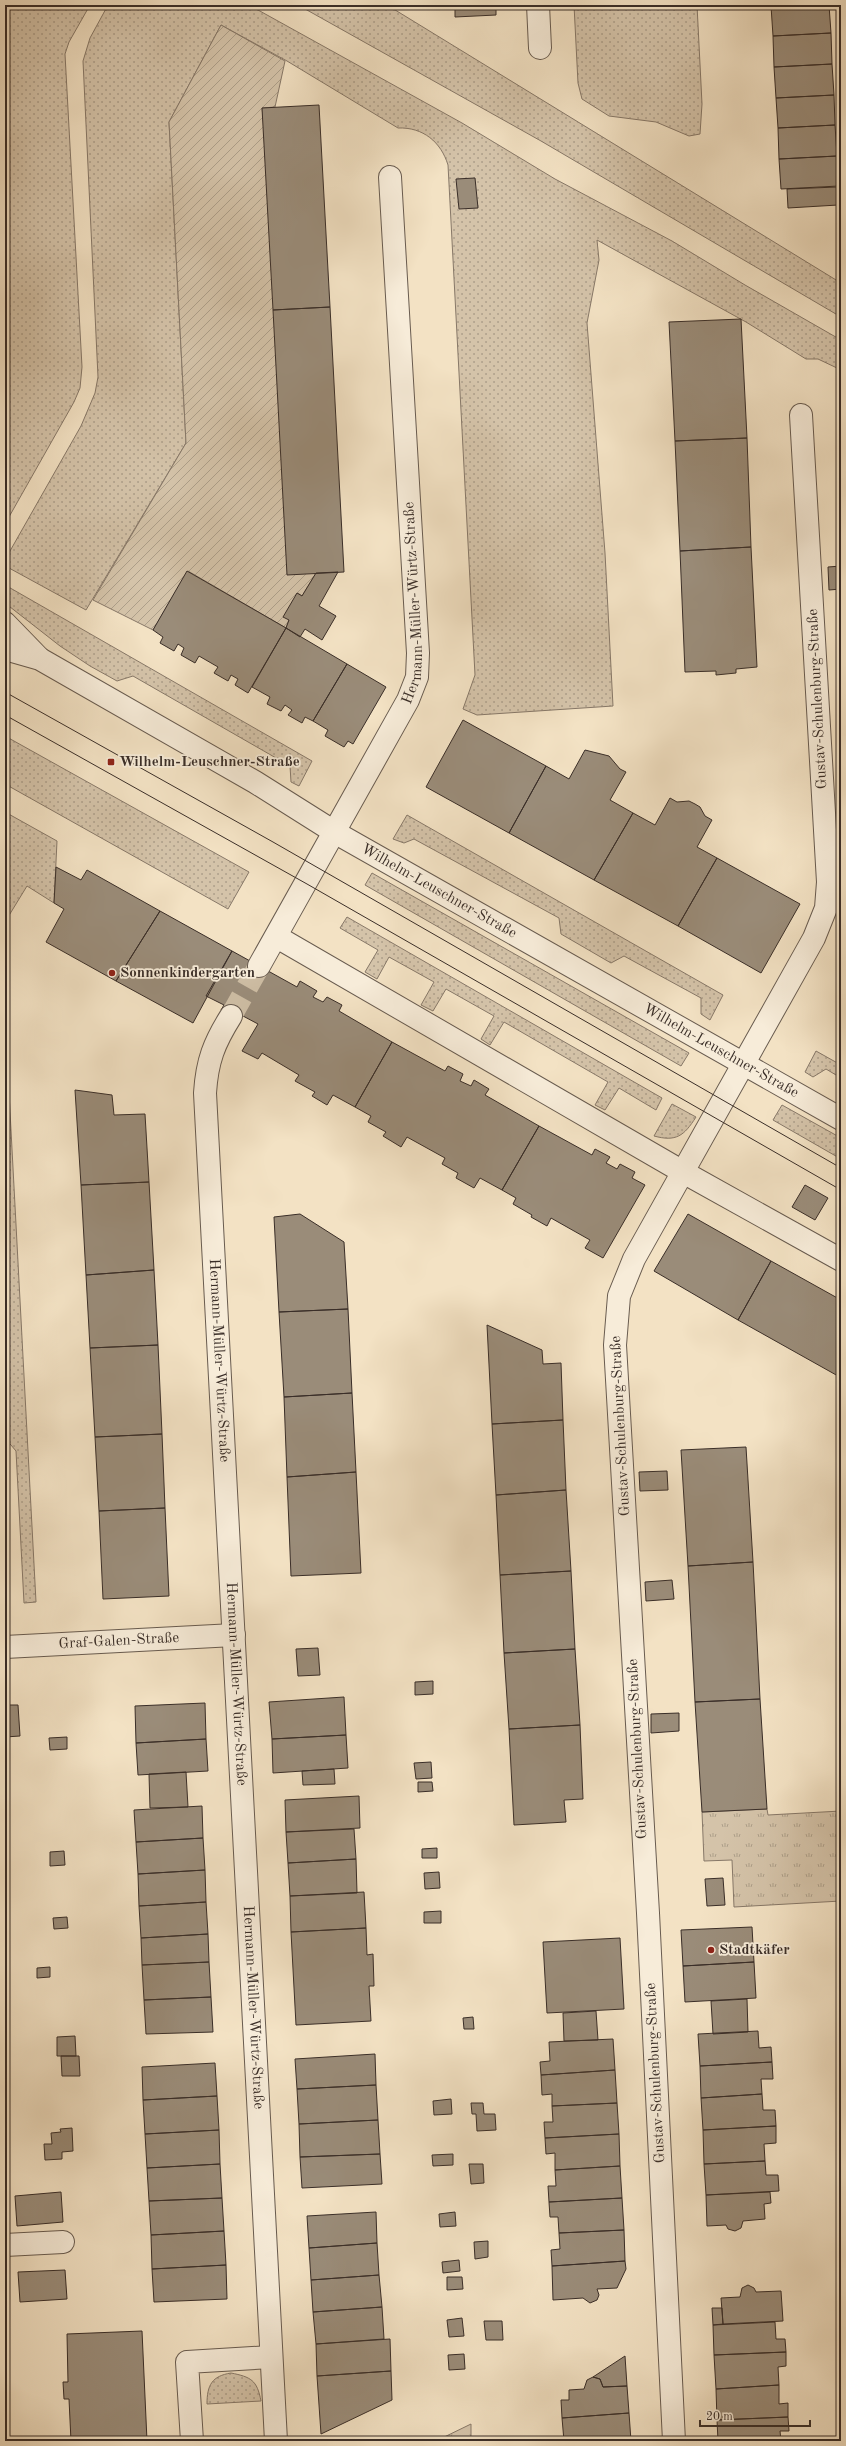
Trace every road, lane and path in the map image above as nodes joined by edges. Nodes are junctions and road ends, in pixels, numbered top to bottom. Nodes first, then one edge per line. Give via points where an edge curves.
1 (538, 5) edge
2 (540, 48) dead end
3 (390, 177) dead end
4 (801, 415) dead end
5 (5, 623) edge
6 (5, 649) edge
7 (40, 659) junction
8 (336, 833) junction
9 (277, 936) junction
10 (260, 966) tunnel mouth
11 (231, 1016) tunnel mouth
12 (744, 1063) junction
13 (841, 1119) edge
14 (683, 1172) junction
15 (841, 1260) edge
16 (234, 1636) junction
17 (5, 1647) edge
18 (63, 2242) dead end
19 (5, 2245) edge
20 (271, 2357) junction
21 (192, 2441) edge
22 (276, 2441) edge
23 (674, 2441) edge

1 - 2 street
3 - 8 street, Hermann-Müller-Würtz-Straße via 418,664 414,688
4 - 12 street, Gustav-Schulenburg-Straße via 828,895 823,919 814,938
5 - 7 street, Wilhelm-Leuschner-Straße
6 - 7 street, Wilhelm-Leuschner-Straße
7 - 8 street, Wilhelm-Leuschner-Straße via 256,782
8 - 9 street, Hermann-Müller-Würtz-Straße
8 - 12 street, Wilhelm-Leuschner-Straße
9 - 10 street, Hermann-Müller-Würtz-Straße
9 - 14 street
11 - 16 street, Hermann-Müller-Würtz-Straße via 212,1050 207,1068 205,1093
12 - 13 street, Wilhelm-Leuschner-Straße
12 - 14 street, Gustav-Schulenburg-Straße
14 - 15 street
14 - 23 street, Gustav-Schulenburg-Straße via 634,1259 619,1296 615,1345 648,1913
16 - 17 street, Graf-Galen-Straße
16 - 20 street, Hermann-Müller-Würtz-Straße
18 - 19 street
20 - 21 street via 187,2362
20 - 22 street, Hermann-Müller-Würtz-Straße

